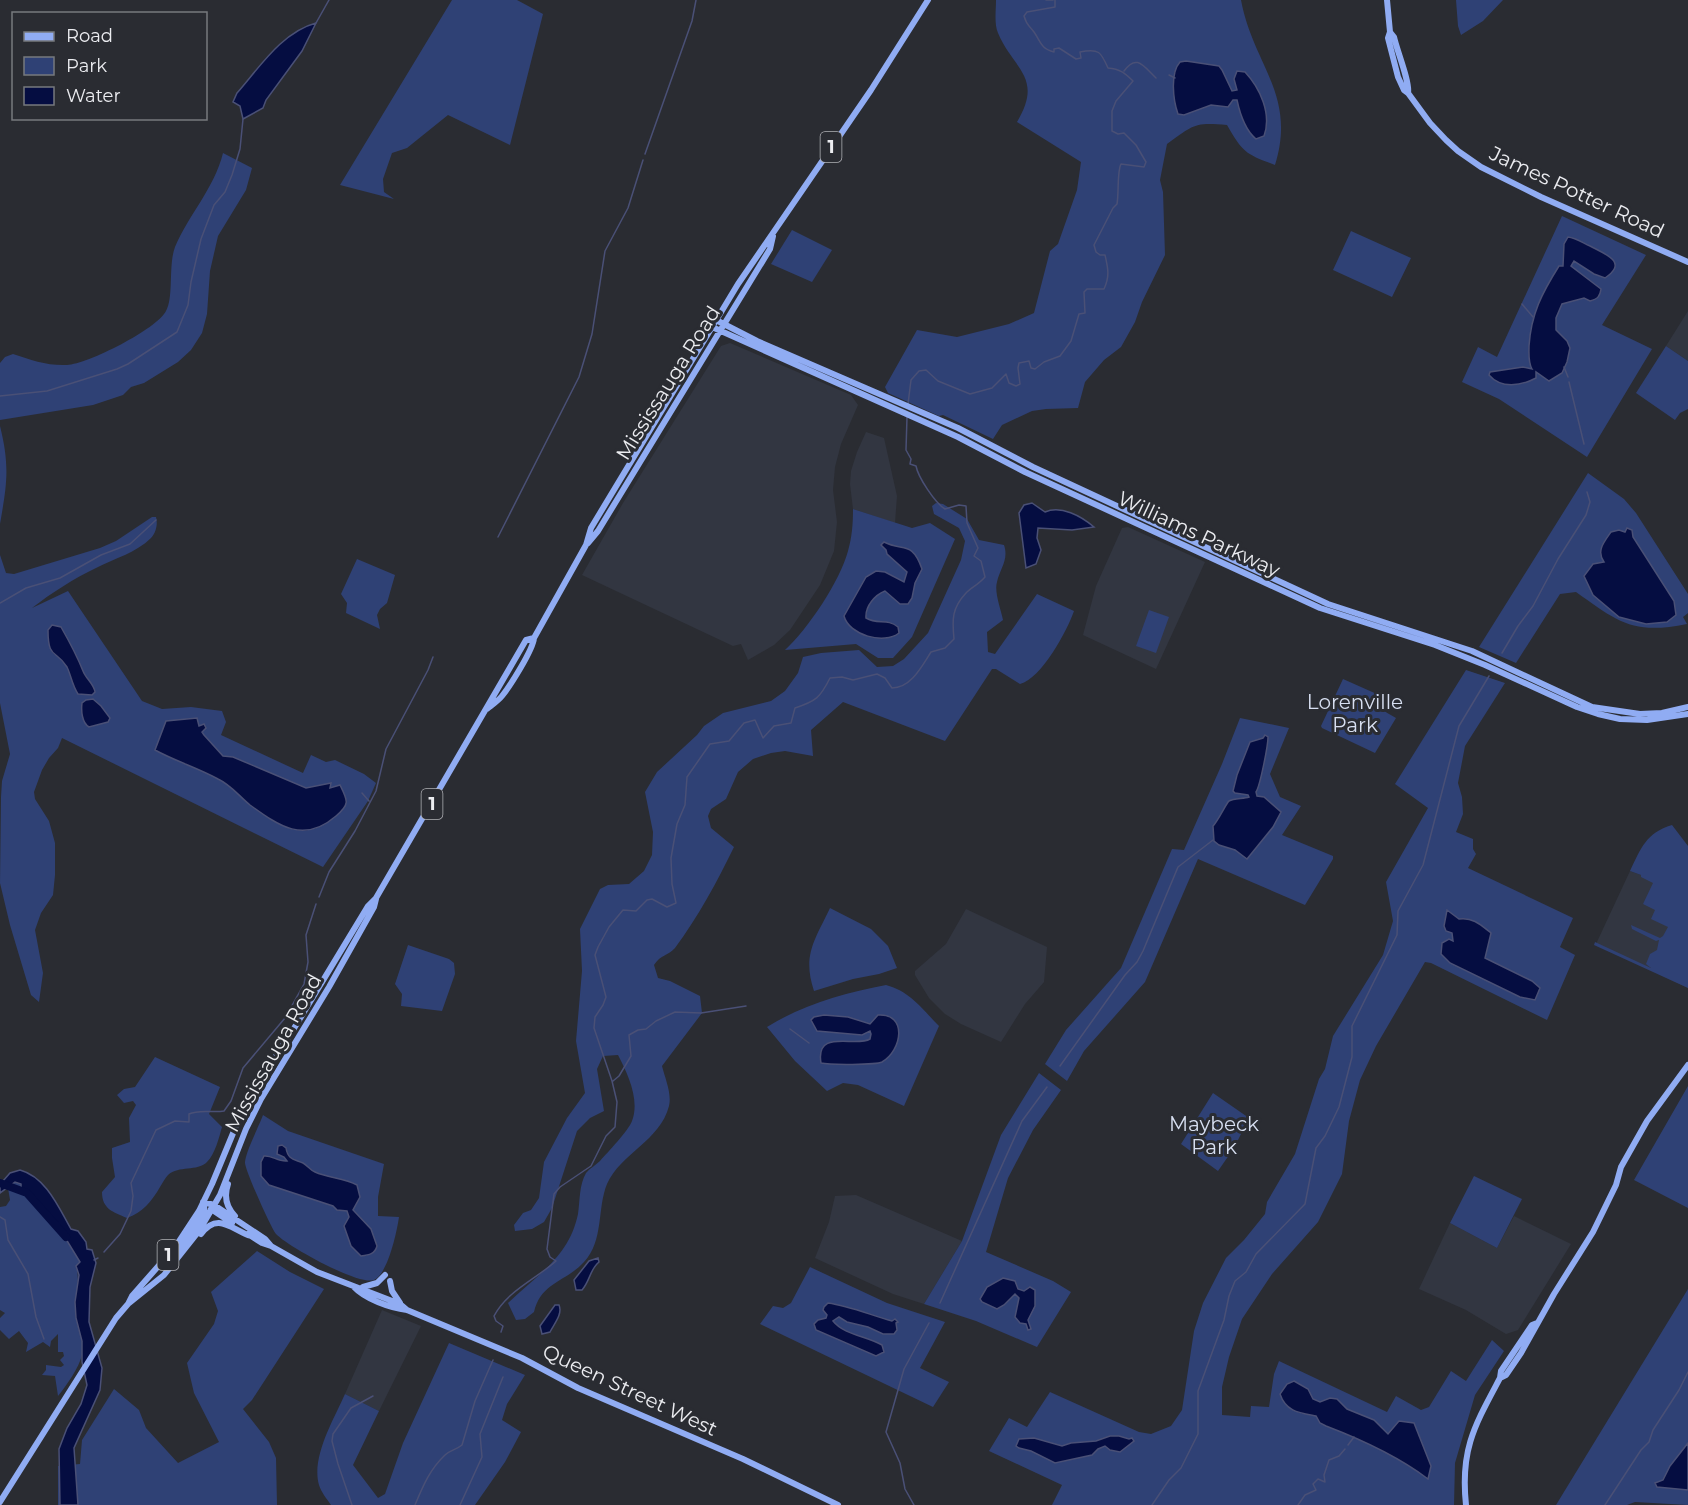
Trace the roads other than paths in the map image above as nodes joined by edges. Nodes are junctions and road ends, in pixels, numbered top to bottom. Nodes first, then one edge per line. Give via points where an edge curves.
1 (927, 0) edge
2 (1388, 0) edge
3 (773, 236) junction
4 (1688, 262) edge
5 (716, 320) junction
6 (723, 324) junction
7 (712, 327) junction
8 (719, 331) junction
9 (585, 545) junction
10 (1688, 707) edge
11 (1688, 714) edge
12 (376, 898) junction
13 (1688, 1065) edge
14 (231, 1167) junction
15 (203, 1202) junction
16 (213, 1207) junction
17 (245, 1226) junction
18 (251, 1236) junction
19 (271, 1246) junction
20 (181, 1256) junction
21 (174, 1264) junction
22 (354, 1287) junction
23 (361, 1287) junction
24 (400, 1304) junction
25 (128, 1305) junction
26 (406, 1310) junction
27 (0, 1502) edge
28 (838, 1505) edge
29 (1466, 1505) edge

1 - 3 main road, Mississauga Road / 1
2 - 4 main road, James Potter Road via 1388,38 1404,90 1446,140 1481,167
3 - 5 main road, Mississauga Road / 1
3 - 6 main road, Mississauga Road / 1 via 770,249
5 - 6 main road, Williams Parkway
5 - 7 main road, Mississauga Road / 1
6 - 8 main road, Mississauga Road / 1
6 - 10 main road, Williams Parkway via 936,418 1328,604 1473,651 1579,702 1603,709 1640,714
7 - 8 main road, Williams Parkway
7 - 9 main road, Mississauga Road / 1 via 611,493
8 - 9 main road, Mississauga Road / 1 via 598,531
8 - 11 main road, Williams Parkway via 934,426 1320,608 1444,649 1598,714 1632,720
9 - 12 main road, Mississauga Road / 1 via 533,645 501,697 488,709
12 - 14 main road, Mississauga Road / 1 via 329,987 261,1099
12 - 15 main road, Mississauga Road / 1 via 246,1102
13 - 29 main road via 1647,1121 1593,1232 1502,1371 1468,1447 1464,1465
14 - 16 main road, Mississauga Road / 1
14 - 17 main road via 227,1204
15 - 16 main road, Queen Street West
15 - 21 main road via 205,1212
15 - 25 main road, Mississauga Road / 1 via 176,1246
16 - 17 main road, Queen Street West
16 - 18 main road, Queen Street West
16 - 20 main road, Mississauga Road / 1
17 - 19 main road, Queen Street West
18 - 19 main road, Queen Street West
18 - 20 main road via 225,1223 215,1223
19 - 22 main road, Queen Street West
20 - 21 main road, Mississauga Road / 1
21 - 25 main road, Mississauga Road / 1
22 - 23 main road, Queen Street West
22 - 26 main road, Queen Street West via 359,1293
23 - 24 main road, Queen Street West
23 - 24 main road via 388,1278
24 - 26 main road, Queen Street West
25 - 27 main road, Mississauga Road / 1
26 - 28 main road, Queen Street West via 514,1354 578,1388

